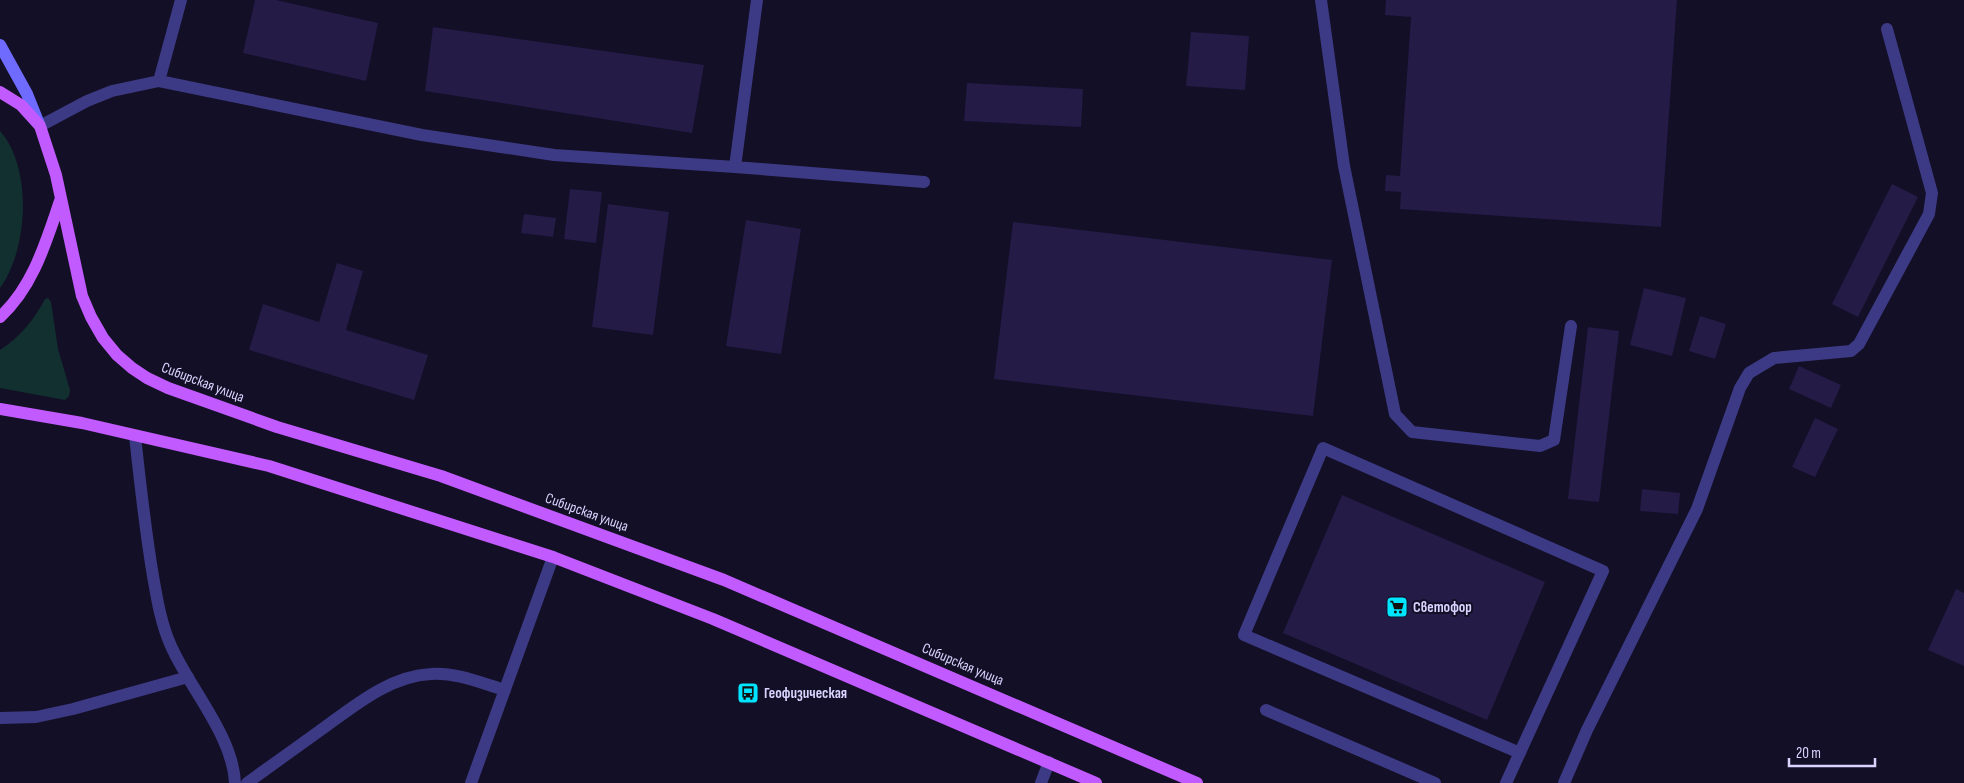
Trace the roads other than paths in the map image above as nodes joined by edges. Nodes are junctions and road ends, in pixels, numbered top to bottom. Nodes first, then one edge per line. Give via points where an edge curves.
1 (181, 0) edge
2 (757, 0) edge
3 (1321, 0) edge
4 (1888, 29) dead end
5 (0, 45) edge
6 (159, 81) junction
7 (0, 92) edge
8 (40, 126) junction
9 (734, 167) junction
10 (924, 182) dead end
11 (60, 198) junction
12 (0, 317) edge
13 (1571, 326) dead end
14 (0, 409) edge
15 (135, 436) junction
16 (553, 557) junction
17 (188, 678) junction
18 (505, 690) junction
19 (1266, 710) dead end
20 (0, 718) edge
21 (1520, 753) junction
22 (1049, 762) junction
23 (235, 783) edge
24 (247, 783) edge
25 (471, 783) edge
26 (1041, 783) edge
27 (1096, 783) edge
28 (1197, 783) edge
29 (1435, 783) edge
30 (1506, 783) edge
31 (1564, 783) edge

1 - 6 lane
2 - 9 lane
3 - 13 lane via 1344,166 1395,414 1412,432 1540,446 1554,440
4 - 31 lane via 1932,193 1929,214 1855,348 1774,358 1748,373 1697,510
5 - 8 main road
6 - 8 lane via 112,91
6 - 9 lane via 422,135 545,154
7 - 8 main road via 21,105
8 - 11 main road, Сибирская улица
9 - 10 lane
11 - 12 main road via 36,267 21,293
11 - 28 main road, Сибирская улица via 80,287 91,317 117,355 147,378 278,427 442,476 724,580
14 - 15 main road
15 - 16 main road via 269,466
15 - 17 lane via 158,604 170,646
16 - 18 lane
16 - 22 main road via 713,619
17 - 20 lane via 73,709
17 - 23 lane via 228,748
18 - 24 lane via 450,674 410,676 355,705
18 - 25 lane
19 - 29 lane
21 - 21 lane via 1603,571 1323,448 1244,635
21 - 30 lane
22 - 26 lane
22 - 27 main road

